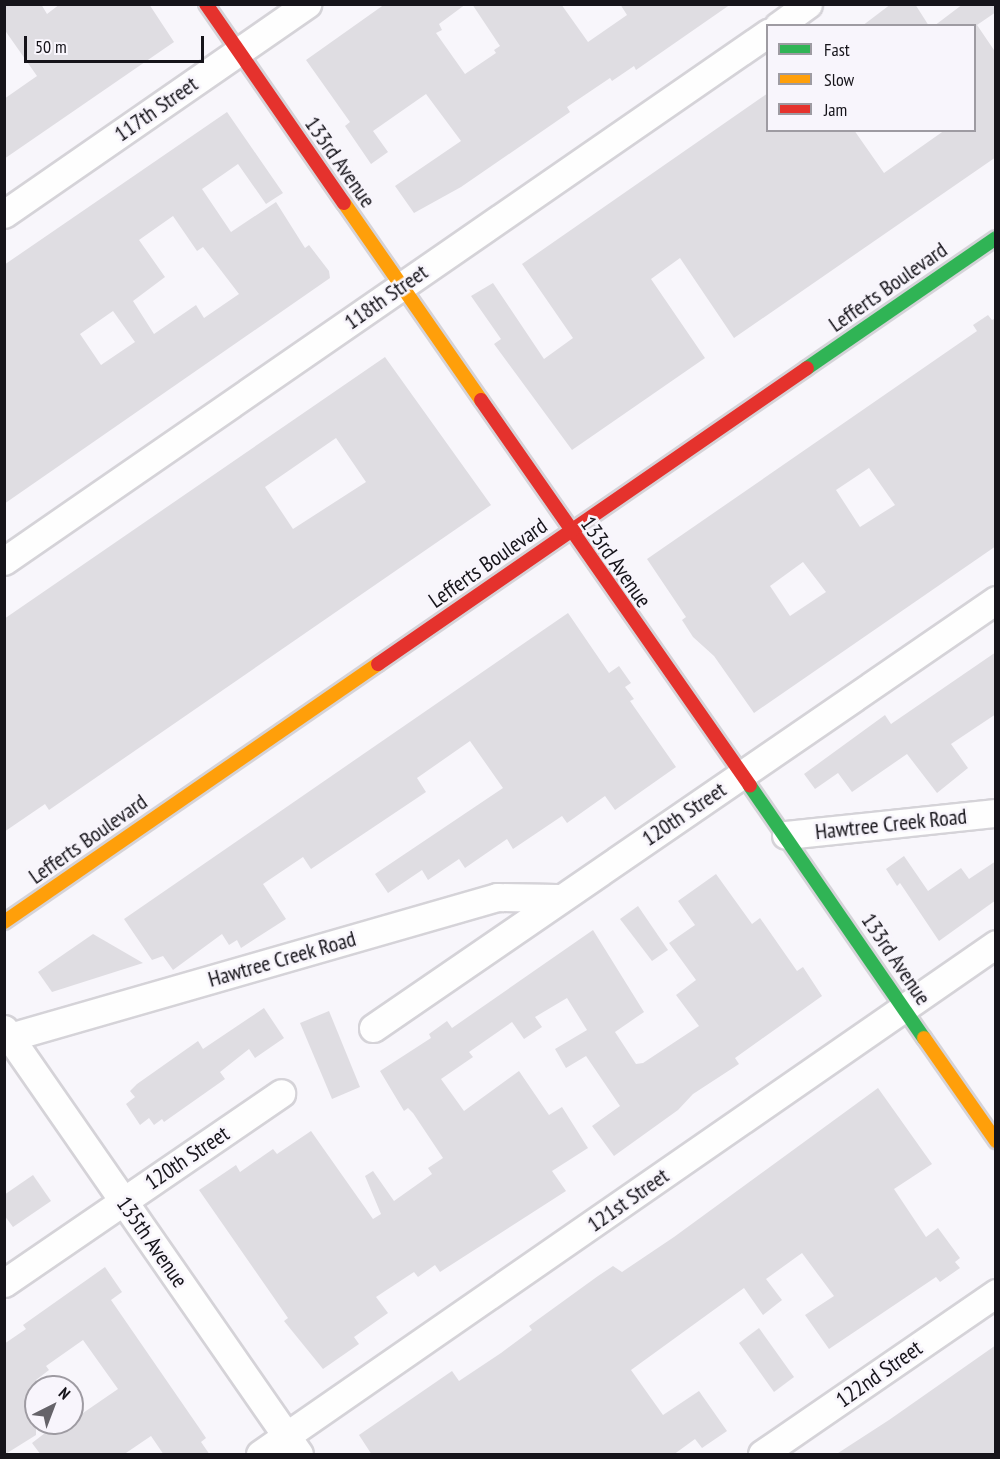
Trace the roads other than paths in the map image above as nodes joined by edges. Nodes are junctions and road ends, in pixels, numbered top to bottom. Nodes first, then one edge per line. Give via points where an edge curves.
1 (206, 4) edge
2 (307, 4) edge
3 (808, 4) edge
4 (781, 24) edge
5 (766, 34) edge
6 (238, 52) junction
7 (4, 214) edge
8 (996, 238) edge
9 (401, 287) junction
10 (570, 532) junction
11 (4, 561) edge
12 (996, 600) edge
13 (741, 777) junction
14 (996, 813) edge
15 (786, 835) junction
16 (557, 898) junction
17 (4, 922) edge
18 (996, 944) edge
19 (905, 1008) junction
20 (373, 1028) dead end
21 (7, 1033) edge
22 (281, 1093) dead end
23 (996, 1141) edge
24 (124, 1201) junction
25 (4, 1283) edge
26 (996, 1293) edge
27 (293, 1445) edge
28 (260, 1455) edge
29 (762, 1455) edge

1 - 6 street, 133rd Avenue
2 - 6 street, 117th Street
3 - 4 street
5 - 9 street, 118th Street
6 - 7 street, 117th Street
6 - 9 street, 133rd Avenue
8 - 10 street, Lefferts Boulevard
9 - 10 street, 133rd Avenue
9 - 11 street, 118th Street
10 - 13 street, 133rd Avenue
10 - 17 street, Lefferts Boulevard
12 - 13 street, 120th Street
13 - 15 street, 133rd Avenue
13 - 16 street, 120th Street
14 - 15 street, Hawtree Creek Road
15 - 19 street, 133rd Avenue
16 - 20 street, 120th Street
16 - 21 street, Hawtree Creek Road via 497,897
18 - 19 street, 121st Street
19 - 23 street, 133rd Avenue
19 - 27 street, 121st Street
21 - 24 street, 135th Avenue
22 - 24 street, 120th Street
24 - 25 street, 120th Street
24 - 27 street, 135th Avenue
26 - 29 street, 122nd Street
27 - 28 street, 121st Street

